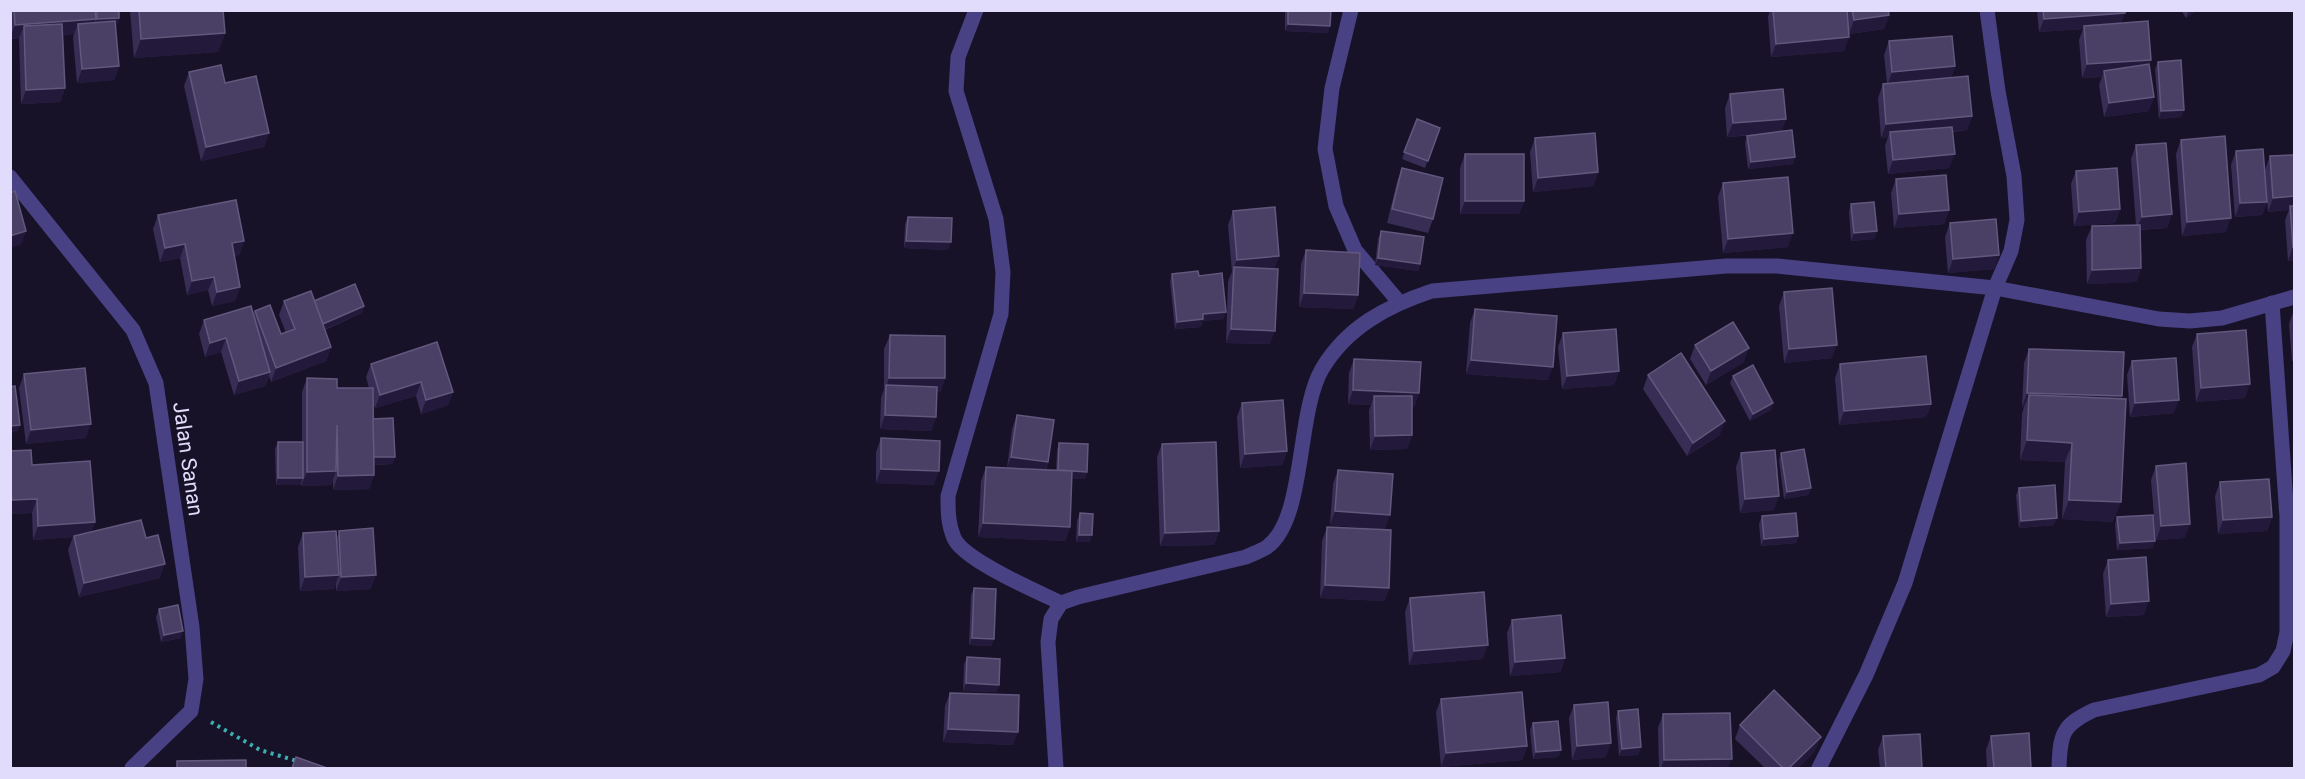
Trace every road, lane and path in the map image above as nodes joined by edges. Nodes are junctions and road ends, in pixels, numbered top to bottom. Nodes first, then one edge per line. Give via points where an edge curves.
1 (976, 10) edge
2 (1351, 10) edge
3 (1987, 10) edge
4 (12, 181) edge
5 (1995, 288) junction
6 (2295, 297) edge
7 (1399, 302) junction
8 (2272, 303) junction
9 (1061, 603) junction
10 (191, 711) junction
11 (300, 762) edge
12 (132, 768) edge
13 (1056, 768) edge
14 (1819, 768) edge
15 (2059, 768) edge

1 - 9 street via 958,57 956,91 996,219 1003,272 1001,314 948,496 948,519 954,540 977,560
2 - 7 street via 1332,88 1325,149 1336,206 1355,250
3 - 5 street via 2014,176 2017,220 2011,250
4 - 10 street, Jalan Sanan via 133,330 156,383 192,627 196,679
5 - 7 street via 1776,267 1726,266 1432,291
5 - 8 street via 2159,319 2190,321 2222,318
5 - 14 street via 1905,583 1866,675
6 - 8 street
7 - 9 street via 1344,341 1322,370 1309,402 1291,507 1282,530 1267,547 1246,557
8 - 15 street via 2287,517 2288,632 2283,651 2273,667 2259,675 2094,710 2075,719 2063,733
9 - 13 street via 1051,619 1048,642
10 - 11 path via 260,750
10 - 12 street

